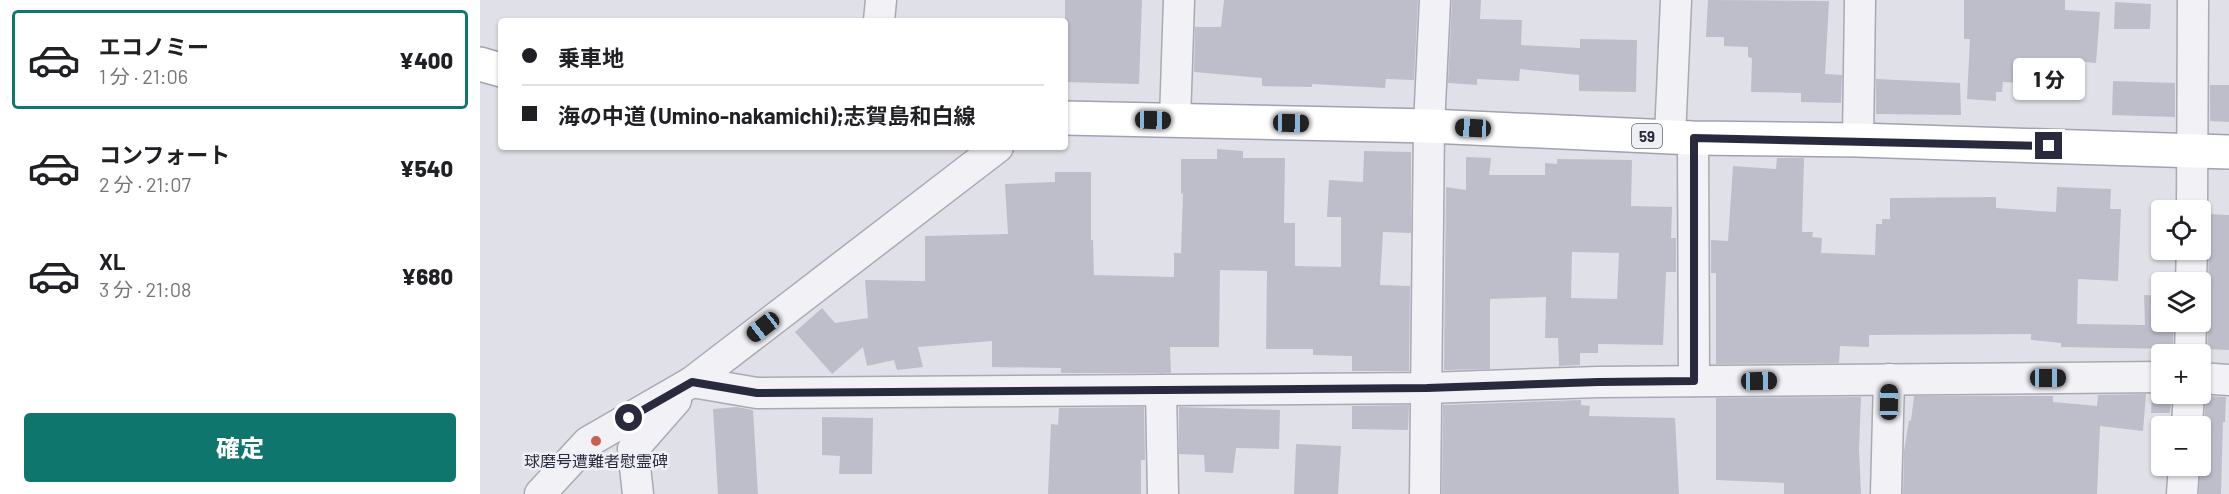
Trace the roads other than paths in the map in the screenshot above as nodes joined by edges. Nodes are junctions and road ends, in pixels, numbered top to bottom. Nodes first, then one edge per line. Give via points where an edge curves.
1 (881, 0) edge
2 (1179, 0) edge
3 (1435, 0) edge
4 (1676, 0) edge
5 (1860, 0) edge
6 (2193, 0) edge
7 (879, 18) edge
8 (480, 64) edge
9 (498, 69) edge
10 (1068, 118) edge
11 (1175, 120) junction
12 (1429, 126) junction
13 (1682, 137) junction
14 (1858, 140) junction
15 (994, 150) edge
16 (2193, 150) junction
17 (2229, 152) edge
18 (2192, 200) edge
19 (2151, 377) edge
20 (1889, 379) junction
21 (2211, 379) edge
22 (2229, 380) edge
23 (1694, 381) junction
24 (692, 382) junction
25 (1427, 388) junction
26 (1161, 390) junction
27 (2183, 476) edge
28 (540, 494) edge
29 (638, 494) edge
30 (1163, 494) edge
31 (1425, 494) edge
32 (1886, 494) edge
33 (2182, 494) edge

1 - 7 street
2 - 11 street
3 - 12 street
4 - 13 street
5 - 14 street
6 - 16 street
8 - 9 main road
10 - 11 main road, 59
11 - 12 main road, 59
12 - 13 main road, 59
12 - 25 street
13 - 14 main road, 59
13 - 23 street
14 - 16 main road, 59
15 - 24 street
16 - 17 main road, 59
16 - 18 street
19 - 20 street
20 - 23 street
20 - 32 street
21 - 22 street
23 - 25 street
24 - 26 street via 757,393
24 - 28 street via 588,442
24 - 29 street via 633,449
25 - 26 street
25 - 31 street
26 - 30 street
27 - 33 street

